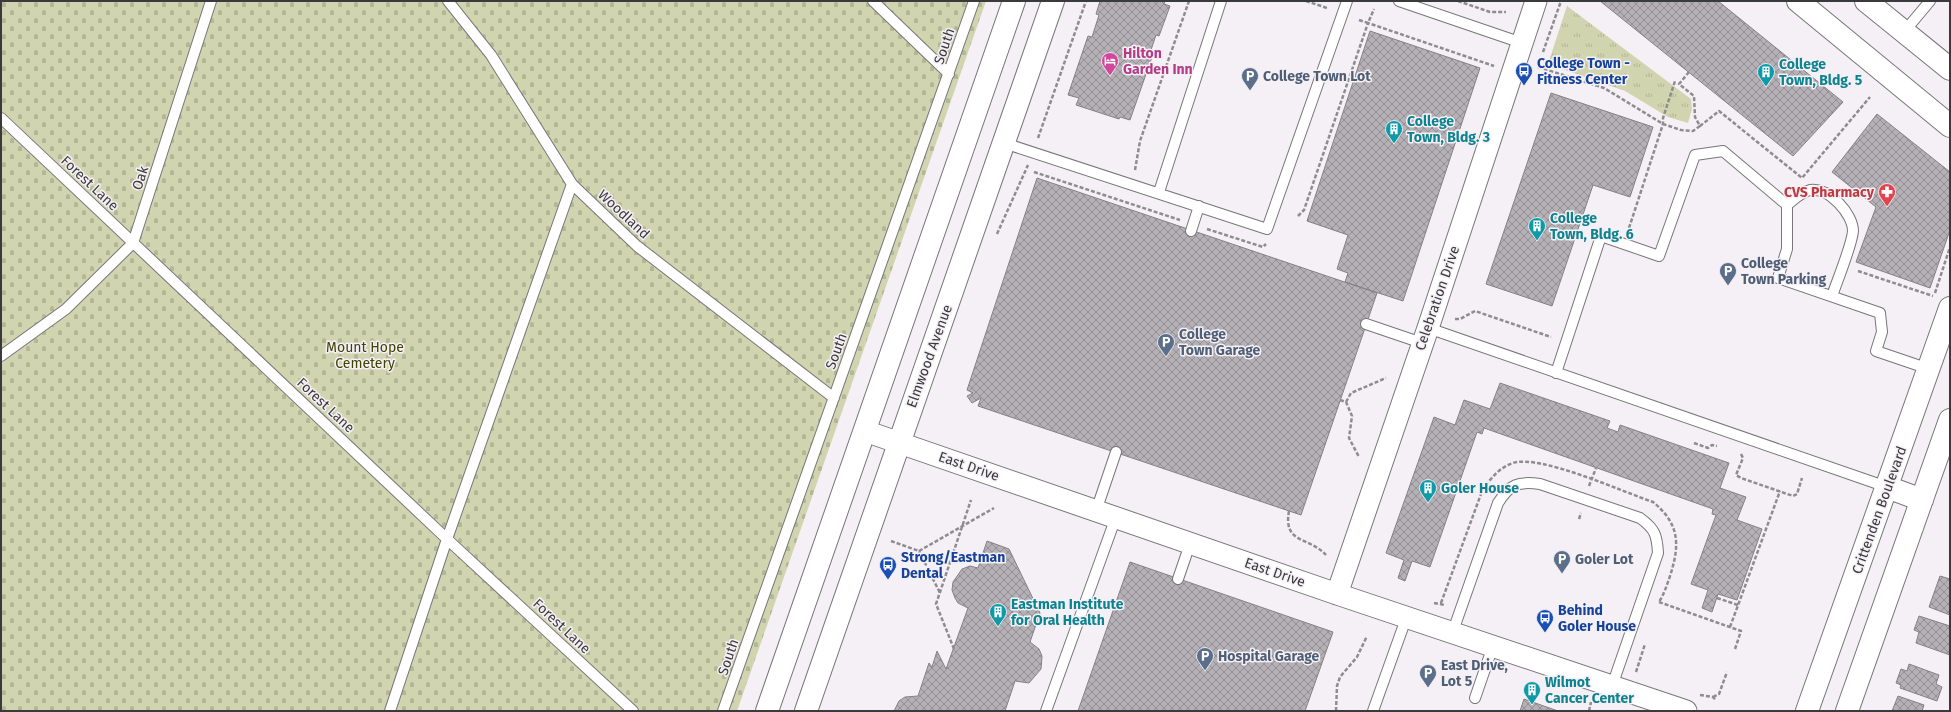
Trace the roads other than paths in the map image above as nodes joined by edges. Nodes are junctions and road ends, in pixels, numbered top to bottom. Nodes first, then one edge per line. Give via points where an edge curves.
1 (211, 1) edge
2 (448, 1) edge
3 (873, 1) edge
4 (974, 1) edge
5 (1014, 1) edge
6 (1053, 1) edge
7 (1221, 1) edge
8 (1347, 1) edge
9 (1399, 1) edge
10 (1536, 1) edge
11 (1798, 1) edge
12 (1866, 1) edge
13 (1930, 1) edge
14 (1904, 32) junction
15 (1522, 43) junction
16 (1950, 69) edge
17 (949, 74) junction
18 (1, 118) edge
19 (1950, 126) edge
20 (1004, 143) junction
21 (572, 184) junction
22 (1159, 192) junction
23 (1787, 205) junction
24 (1199, 206) junction
25 (1192, 228) road end
26 (133, 243) junction
27 (1832, 296) junction
28 (1950, 308) edge
29 (1366, 324) dead end
30 (1946, 334) edge
31 (1425, 336) junction
32 (1, 356) edge
33 (1929, 369) junction
34 (1556, 373) junction
35 (834, 398) junction
36 (1950, 420) edge
37 (864, 431) junction
38 (898, 442) junction
39 (1116, 452) dead end
40 (1887, 487) junction
41 (1922, 500) junction
42 (1096, 510) junction
43 (1116, 518) junction
44 (447, 539) junction
45 (1190, 544) junction
46 (1178, 579) dead end
47 (1336, 594) junction
48 (1406, 616) junction
49 (1452, 631) junction
50 (1493, 646) junction
51 (1612, 686) junction
52 (1475, 698) dead end
53 (390, 711) edge
54 (633, 711) edge
55 (723, 711) edge
56 (767, 711) edge
57 (806, 711) edge
58 (1046, 711) edge
59 (1373, 711) edge
60 (1686, 711) edge
61 (1807, 711) edge
62 (1847, 711) edge

1 - 26 lane, Oak
2 - 21 lane, Woodland via 491,55
3 - 17 lane
4 - 17 lane, South
5 - 37 main road
6 - 20 main road, Elmwood Avenue
7 - 22 lane
8 - 24 lane via 1268,229
9 - 15 lane
10 - 15 street, Celebration Drive
11 - 19 main road
12 - 14 main road
13 - 14 lane
14 - 16 main road
15 - 31 street, Celebration Drive
17 - 35 lane, South
18 - 26 lane, Forest Lane
20 - 22 lane
20 - 38 main road, Elmwood Avenue
21 - 35 lane, Woodland via 637,246
21 - 44 lane
22 - 24 lane
23 - 27 lane via 1787,249 1778,278
23 - 27 lane via 1810,190 1822,191 1845,209 1852,220 1853,233
23 - 34 lane via 1722,151 1695,155 1659,256 1601,236
24 - 25 lane
26 - 32 lane, Oak via 66,309
26 - 44 lane, Forest Lane
27 - 33 lane via 1880,313 1882,332 1876,351
28 - 30 main road, Crittenden Boulevard
29 - 31 lane
30 - 33 main road, Crittenden Boulevard
31 - 34 lane
31 - 47 street, Celebration Drive
33 - 40 main road, Crittenden Boulevard
34 - 40 lane
35 - 55 lane, South
36 - 41 main road
37 - 38 street, East Drive
37 - 56 main road
38 - 42 street, East Drive
38 - 57 main road, Elmwood Avenue
39 - 42 lane
40 - 41 main road
40 - 61 main road, Crittenden Boulevard
41 - 62 main road
42 - 43 street, East Drive
43 - 45 street, East Drive
43 - 58 lane
44 - 53 lane
44 - 54 lane, Forest Lane
45 - 46 lane
45 - 47 street, East Drive
47 - 48 street, East Drive
48 - 49 street, East Drive
48 - 59 lane
49 - 50 street, East Drive
49 - 51 lane via 1498,503 1505,492 1516,484 1540,484 1640,518 1650,525 1657,536 1658,553
50 - 51 street, East Drive
50 - 52 lane
51 - 60 street, East Drive

